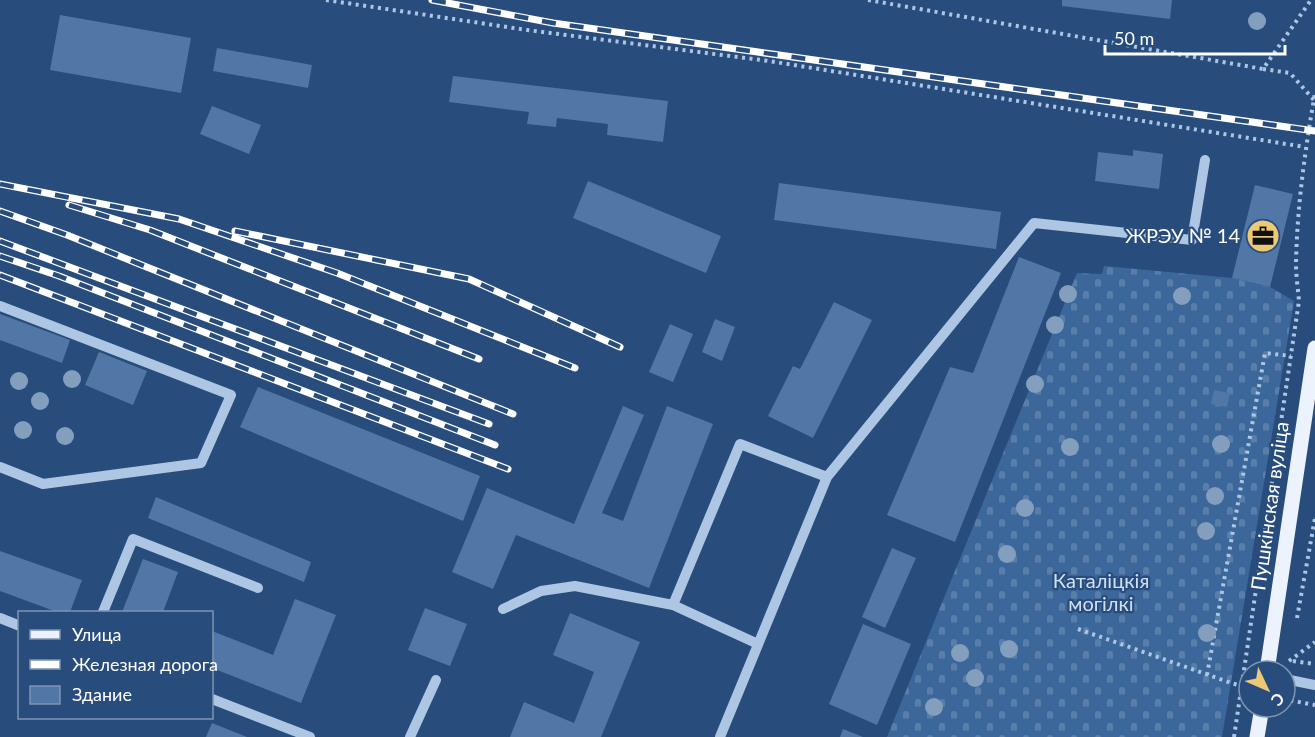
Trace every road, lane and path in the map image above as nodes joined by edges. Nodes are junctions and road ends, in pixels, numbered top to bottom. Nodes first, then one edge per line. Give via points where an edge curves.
1 (326, 0) edge
2 (868, 0) edge
3 (1311, 0) edge
4 (1263, 69) junction
5 (1315, 93) edge
6 (1314, 100) edge
7 (1305, 147) junction
8 (1205, 160) dead end
9 (0, 306) edge
10 (1315, 348) edge
11 (1291, 356) junction
12 (0, 467) edge
13 (827, 477) junction
14 (1315, 518) edge
15 (258, 588) dead end
16 (673, 605) junction
17 (503, 609) dead end
18 (103, 611) edge
19 (0, 618) edge
20 (18, 625) edge
21 (1295, 627) dead end
22 (1078, 629) dead end
23 (1315, 642) edge
24 (758, 644) junction
25 (1291, 649) dead end
26 (1246, 659) edge
27 (1269, 659) edge
28 (1289, 659) edge
29 (1290, 659) edge
30 (1297, 661) edge
31 (1315, 664) edge
32 (1207, 675) junction
33 (435, 680) dead end
34 (1297, 681) edge
35 (1237, 684) edge
36 (1315, 685) edge
37 (213, 699) edge
38 (1297, 702) edge
39 (1315, 705) edge
40 (1237, 718) edge
41 (1260, 719) edge
42 (305, 736) edge
43 (410, 737) edge
44 (720, 737) edge
45 (1234, 737) edge
46 (1257, 737) edge

1 - 7 path via 769,61
2 - 4 path
3 - 4 path
4 - 6 path via 1290,73
5 - 6 path
6 - 7 path
7 - 11 path via 1296,266 1299,301
8 - 13 street via 1192,240 1034,223
9 - 12 street via 231,395 201,463 43,484
10 - 27 main road, Пушкінская вуліца
11 - 26 path
11 - 32 path via 1265,353
13 - 16 street via 740,444
13 - 24 street
14 - 21 path
15 - 18 street via 133,539
16 - 17 street via 575,586 541,591
16 - 24 street
19 - 20 street
22 - 32 path
23 - 29 path
24 - 44 street
25 - 28 path
30 - 31 path
32 - 35 path
33 - 43 street
34 - 36 street
37 - 42 street
38 - 39 path
40 - 45 path
41 - 46 main road

